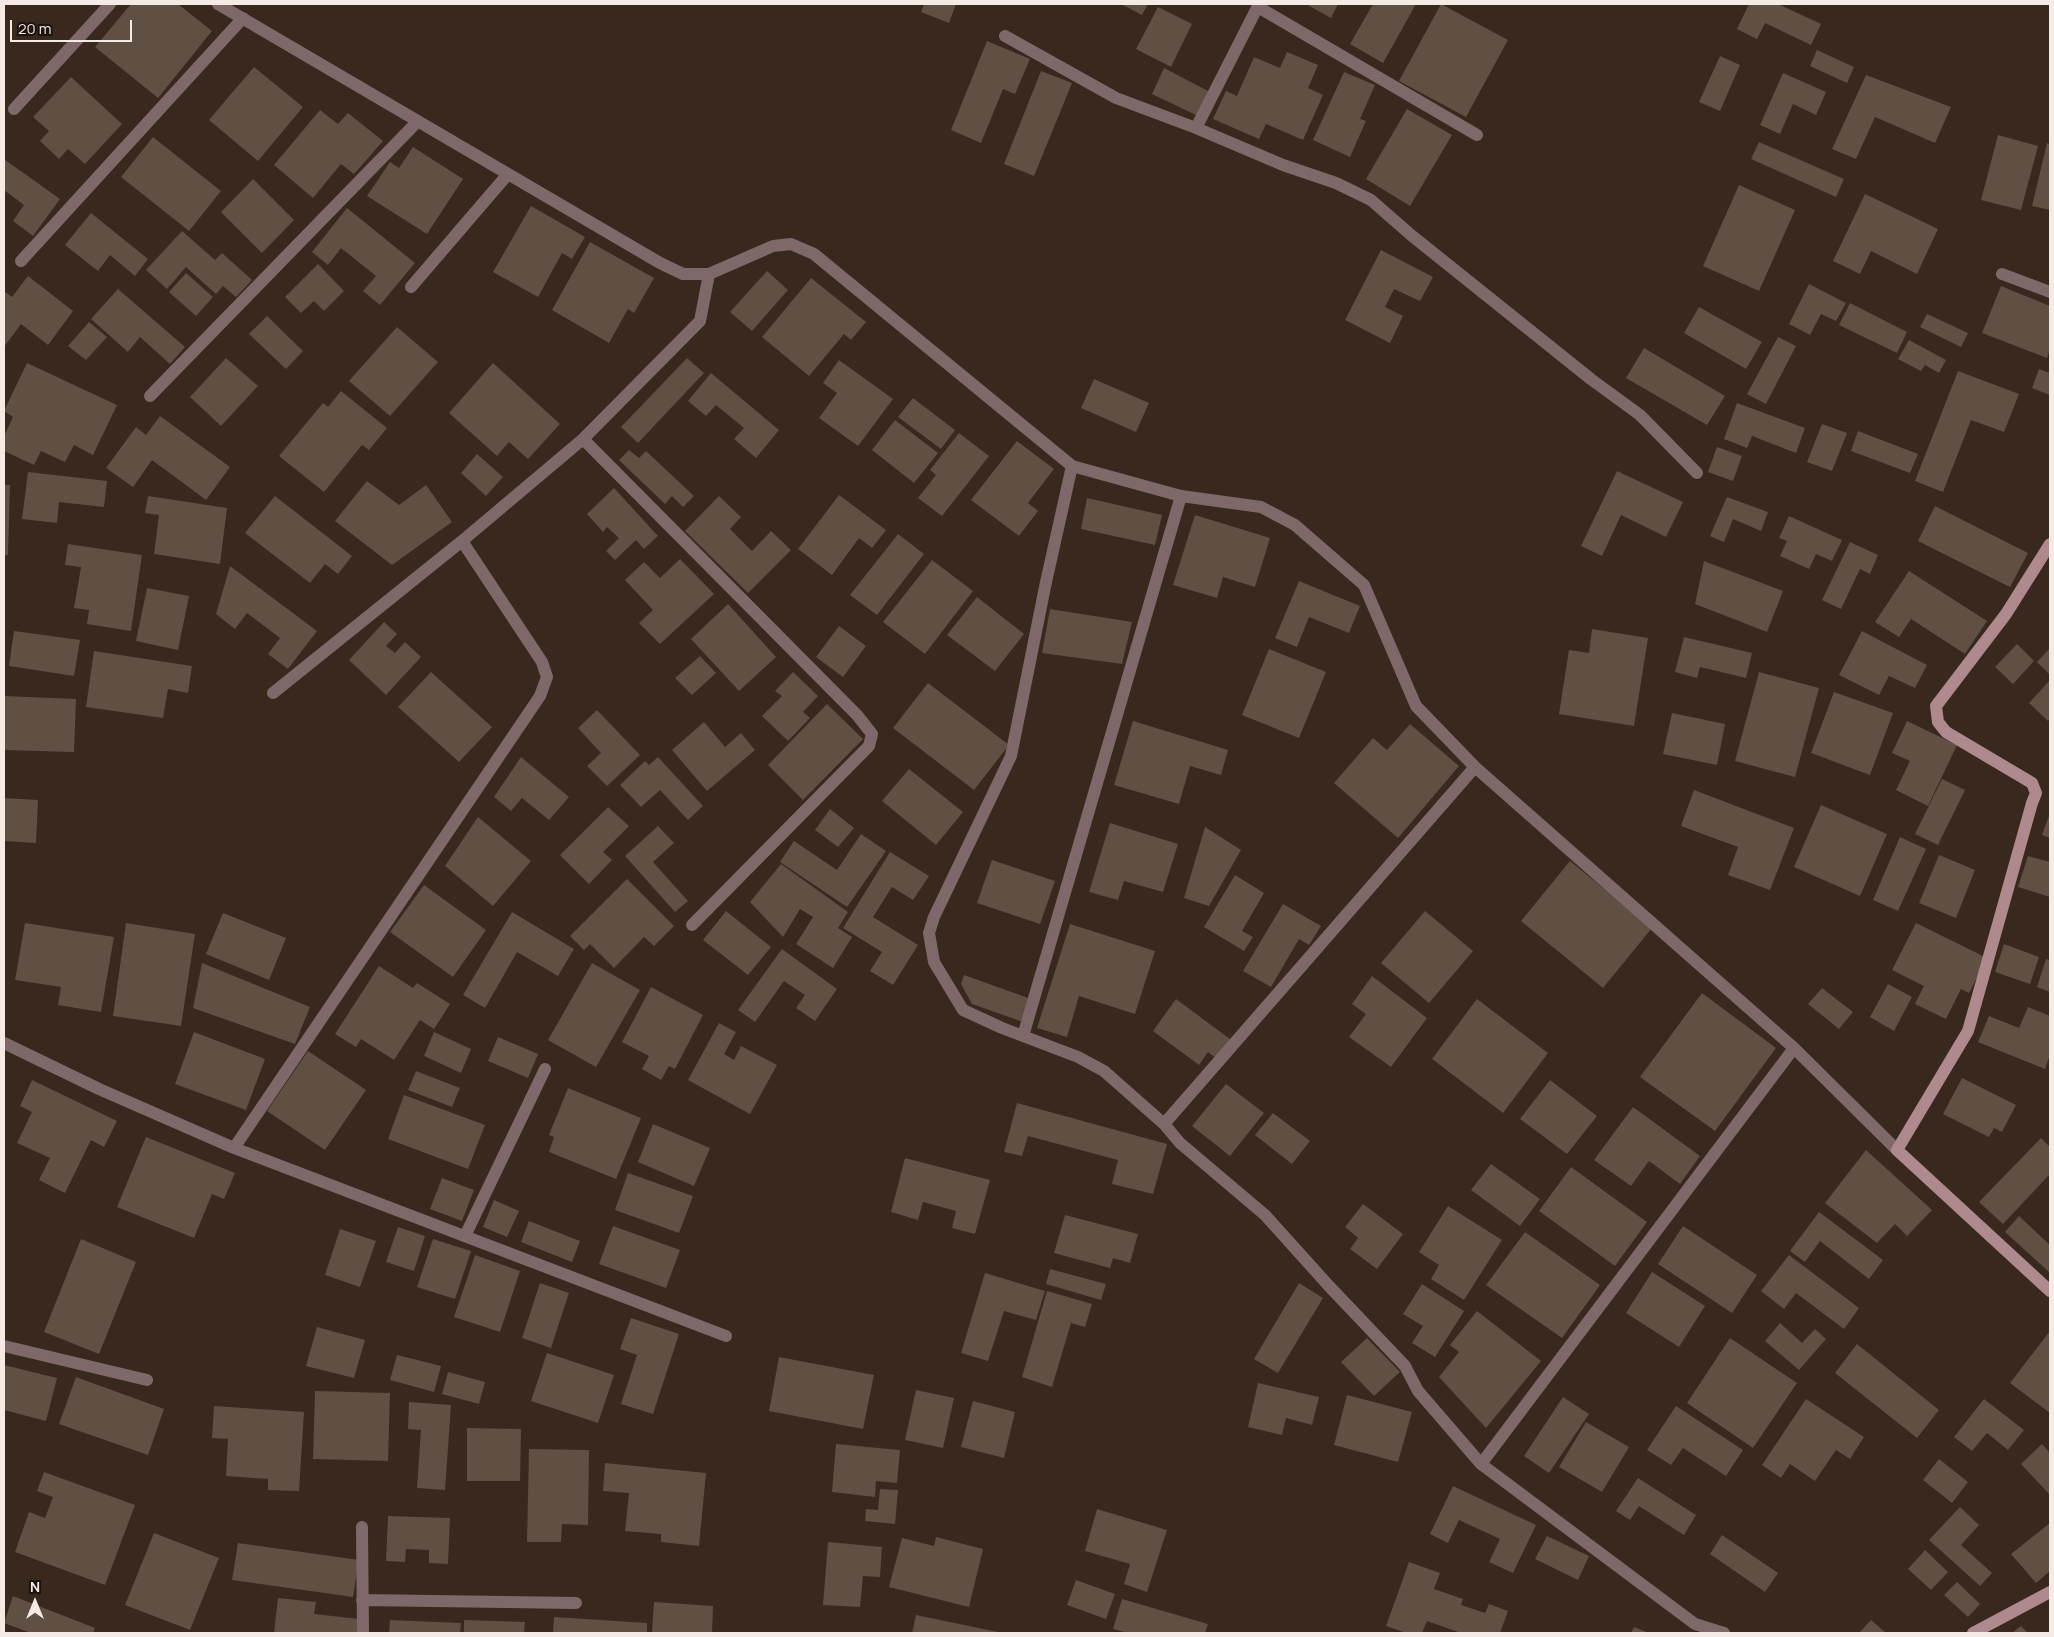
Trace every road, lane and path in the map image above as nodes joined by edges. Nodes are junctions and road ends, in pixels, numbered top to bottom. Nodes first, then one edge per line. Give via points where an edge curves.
1 (110, 4) edge
2 (218, 4) edge
3 (1259, 5) edge
4 (242, 18) junction
5 (1005, 36) dead end
6 (14, 109) dead end
7 (418, 121) junction
8 (1196, 128) junction
9 (1477, 135) dead end
10 (508, 174) junction
11 (21, 261) dead end
12 (709, 274) junction
13 (2002, 274) dead end
14 (411, 287) dead end
15 (2050, 292) edge
16 (150, 396) dead end
17 (583, 439) junction
18 (1072, 466) junction
19 (1697, 473) dead end
20 (1181, 496) junction
21 (462, 541) junction
22 (2050, 544) edge
23 (274, 693) dead end
24 (1475, 767) junction
25 (692, 926) dead end
26 (1023, 1036) junction
27 (4, 1043) edge
28 (1794, 1048) junction
29 (545, 1069) dead end
30 (1164, 1124) junction
31 (234, 1148) junction
32 (1897, 1150) junction
33 (465, 1236) junction
34 (2050, 1291) edge
35 (726, 1336) dead end
36 (4, 1346) edge
37 (147, 1380) dead end
38 (1481, 1464) junction
39 (362, 1527) dead end
40 (2050, 1592) edge
41 (362, 1600) junction
42 (576, 1603) dead end
43 (363, 1633) edge
44 (1724, 1633) edge
45 (1973, 1633) edge

1 - 6 street
2 - 4 street
3 - 8 street
3 - 9 street
4 - 7 street
4 - 11 street
5 - 8 street via 1116,98
7 - 10 street
7 - 16 street
8 - 19 street via 1371,200 1410,235 1640,416
10 - 12 street via 660,263 683,274
10 - 14 street
12 - 17 street via 700,321
12 - 18 street via 773,246 791,244 814,254
13 - 15 street
17 - 21 street
17 - 25 street via 857,715 872,734 869,746
18 - 20 street
18 - 26 street via 1011,756 929,933 934,962 963,1010
20 - 24 street via 1261,507 1295,525 1364,585 1416,706
20 - 26 street
21 - 23 street
21 - 31 street via 542,662 547,677 540,696
22 - 32 street via 2006,614 1936,706 1938,722 1946,732 2032,783 2036,793 1968,1031
24 - 28 street
24 - 30 street
26 - 30 street via 1078,1056 1104,1071
27 - 31 street
28 - 32 street
28 - 38 street
29 - 33 street
30 - 38 street via 1180,1144 1265,1215 1405,1366 1418,1391
31 - 33 street
32 - 34 street
33 - 35 street
36 - 37 street
38 - 44 street via 1695,1624
39 - 41 street
40 - 45 street
41 - 42 street
41 - 43 street

